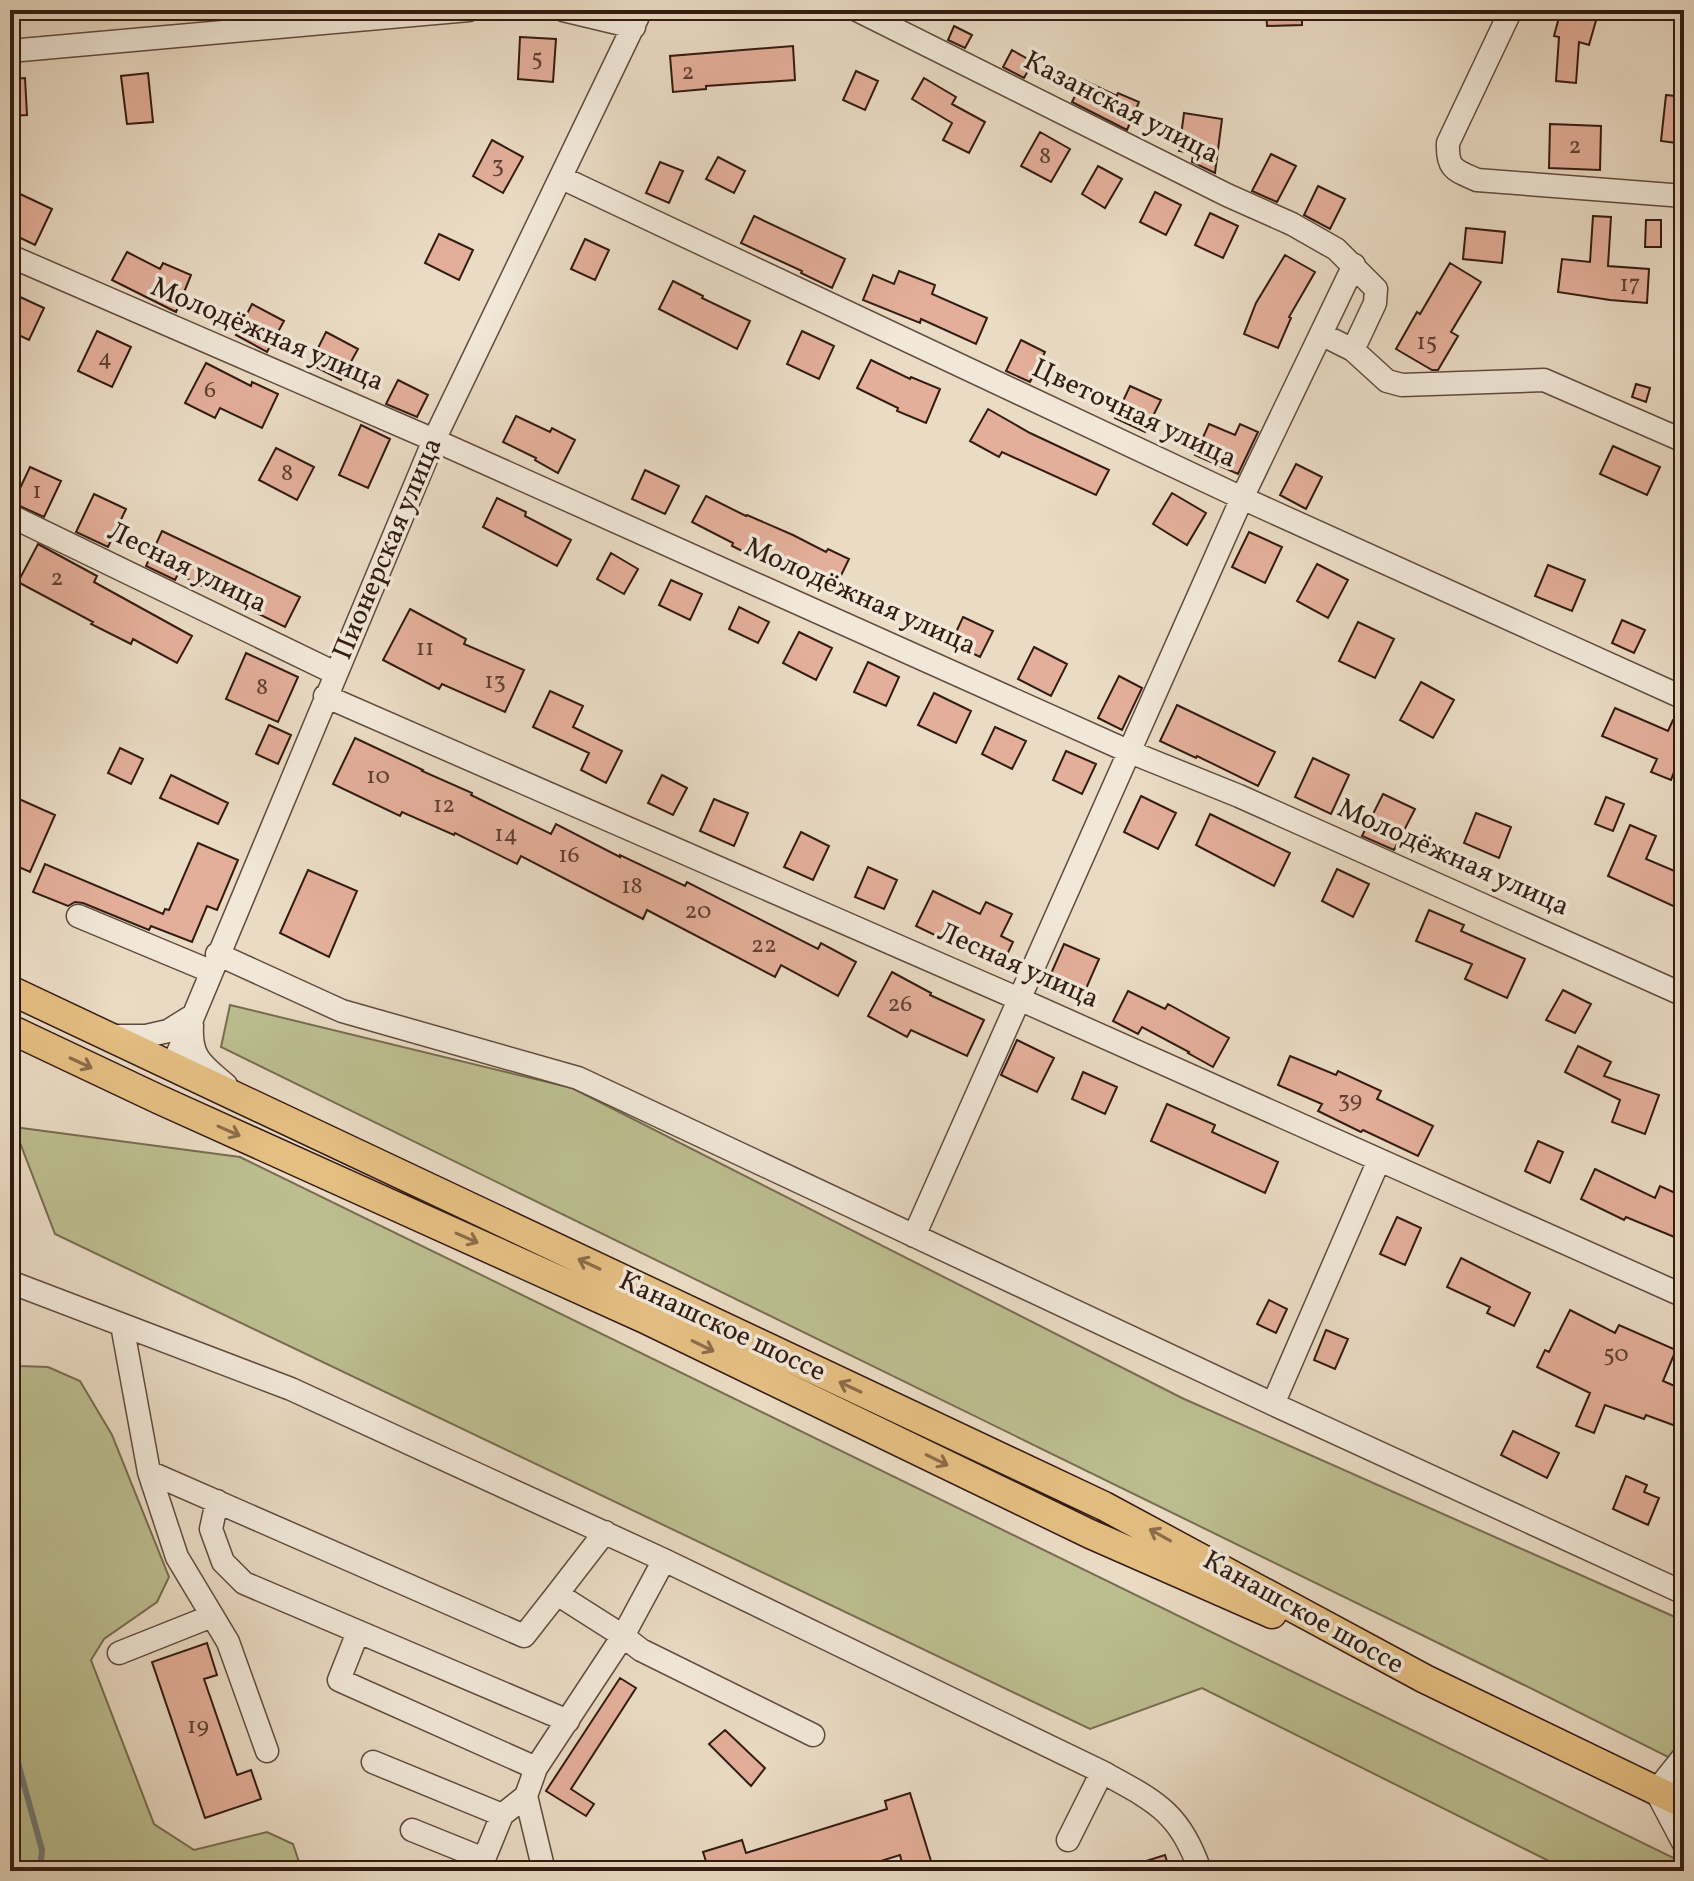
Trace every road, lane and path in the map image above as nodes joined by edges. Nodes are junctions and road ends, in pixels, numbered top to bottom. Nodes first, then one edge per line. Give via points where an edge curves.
1 (469, 10) edge
2 (563, 10) edge
3 (857, 10) edge
4 (1511, 10) edge
5 (349, 15) edge
6 (638, 18) edge
7 (10, 51) edge
8 (562, 178) junction
9 (1684, 196) edge
10 (10, 256) edge
11 (1354, 265) junction
12 (1321, 334) junction
13 (1353, 350) junction
14 (434, 440) junction
15 (1684, 441) edge
16 (1242, 498) junction
17 (13, 517) dead end
18 (335, 673) junction
19 (325, 696) junction
20 (1684, 698) edge
21 (1130, 752) junction
22 (78, 916) dead end
23 (214, 962) junction
24 (10, 990) edge
25 (1684, 995) edge
26 (1019, 999) junction
27 (192, 1016) junction
28 (10, 1029) edge
29 (106, 1036) junction
30 (172, 1067) junction
31 (158, 1099) junction
32 (249, 1104) junction
33 (1379, 1160) junction
34 (914, 1236) junction
35 (10, 1282) edge
36 (1684, 1296) edge
37 (122, 1325) junction
38 (1273, 1404) junction
39 (149, 1472) junction
40 (217, 1501) junction
41 (605, 1532) junction
42 (664, 1560) junction
43 (1684, 1593) edge
44 (557, 1594) junction
45 (212, 1616) junction
46 (358, 1632) junction
47 (623, 1636) junction
48 (119, 1653) dead end
49 (1425, 1679) junction
50 (568, 1721) junction
51 (813, 1735) dead end
52 (267, 1751) dead end
53 (1684, 1756) edge
54 (373, 1762) dead end
55 (536, 1768) junction
56 (1102, 1772) junction
57 (1656, 1791) junction
58 (526, 1796) junction
59 (1684, 1804) edge
60 (502, 1815) junction
61 (412, 1830) dead end
62 (1068, 1840) dead end
63 (1684, 1844) edge
64 (544, 1871) edge
65 (1200, 1871) edge

1 - 5 street
2 - 6 street
3 - 11 street, Казанская улица via 1292,224
4 - 9 street via 1448,143 1447,158 1455,170 1477,180
5 - 7 street
6 - 8 street, Пионерская улица
8 - 14 street, Пионерская улица
8 - 16 street, Цветочная улица
10 - 14 street, Молодёжная улица
11 - 12 street
11 - 13 street, Казанская улица via 1376,289 1375,303
12 - 13 street
12 - 16 street
13 - 15 street via 1387,381 1402,385 1544,380
14 - 18 street, Пионерская улица
14 - 21 street, Молодёжная улица
16 - 20 street, Цветочная улица
16 - 21 street
17 - 18 street, Лесная улица
18 - 19 street, Пионерская улица
19 - 23 street, Пионерская улица
19 - 26 street, Лесная улица
21 - 25 street, Молодёжная улица
21 - 26 street
22 - 23 street
23 - 27 street, Пионерская улица
23 - 34 street via 342,1011 578,1078
24 - 29 main road, Канашское шоссе
26 - 33 street, Лесная улица
26 - 34 street
27 - 29 street via 168,1031
27 - 30 street, Пионерская улица
27 - 32 street via 196,1055
28 -> 31 main road, Канашское шоссе
29 - 30 main road, Канашское шоссе
30 - 31 main road, Пионерская улица
30 - 32 main road, Канашское шоссе
31 -> 49 main road, Канашское шоссе via 643,1318 1090,1534
49 -> 32 main road, Канашское шоссе via 1104,1506
33 - 36 street, Лесная улица
33 - 38 street
34 - 38 street
35 - 37 street
37 - 39 street
37 - 41 street via 291,1389
38 - 43 street
39 - 40 street
39 - 45 street via 177,1557
40 - 44 street via 524,1636
40 - 46 street via 211,1529 223,1562 244,1583
41 - 42 street
41 - 44 street
42 - 47 street
42 - 56 street
44 - 47 street
45 - 48 street
45 - 52 street via 228,1642
46 - 50 street
46 - 55 street via 339,1680
47 - 50 street
47 - 51 street via 641,1650
49 - 57 main road, Канашское шоссе
50 - 55 street
53 - 57 street
54 - 60 street
55 - 58 street
56 - 62 street
56 - 65 street via 1171,1816
57 - 59 main road, Канашское шоссе
57 - 63 street
58 - 60 street
58 - 64 street
60 - 61 street via 484,1859

